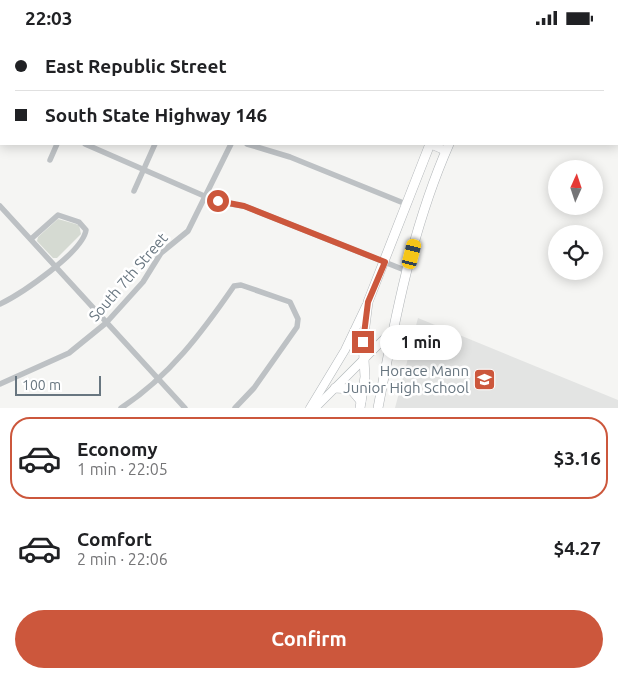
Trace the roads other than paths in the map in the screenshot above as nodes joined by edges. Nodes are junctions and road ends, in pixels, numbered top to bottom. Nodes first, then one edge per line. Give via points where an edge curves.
1 (57, 145) edge
2 (87, 145) edge
3 (156, 145) edge
4 (231, 145) edge
5 (250, 145) edge
6 (430, 145) edge
7 (447, 147) edge
8 (50, 160) dead end
9 (144, 168) junction
10 (134, 191) dead end
11 (206, 197) junction
12 (406, 204) junction
13 (0, 206) edge
14 (31, 239) junction
15 (385, 262) junction
16 (56, 267) junction
17 (407, 271) junction
18 (368, 302) junction
19 (0, 303) edge
20 (106, 323) junction
21 (393, 330) junction
22 (364, 360) junction
23 (158, 379) junction
24 (0, 384) edge
25 (335, 388) junction
26 (361, 404) edge
27 (121, 408) edge
28 (185, 408) edge
29 (235, 408) edge
30 (310, 408) edge
31 (314, 408) edge
32 (378, 408) edge

1 - 8 street
2 - 9 street
3 - 9 street
4 - 11 street, South 7th Street
5 - 12 street via 290,157
6 - 12 main road
7 - 17 main road via 422,211
9 - 10 street
9 - 11 street
11 - 15 street via 244,206
11 - 20 street, South 7th Street via 188,231 161,253 143,282
12 - 15 main road
13 - 14 street
14 - 16 street
14 - 16 street via 58,215 83,225 86,230 82,241
15 - 17 street
15 - 18 main road
16 - 19 street via 12,299
16 - 20 street
17 - 21 main road
18 - 22 main road
18 - 30 main road via 345,350
20 - 23 street
20 - 24 street, South 7th Street via 69,353
21 - 22 main road
21 - 32 main road
22 - 25 main road
22 - 26 main road
23 - 27 street
23 - 28 street
23 - 29 street via 206,327 234,285 290,302 298,319 296,327 254,389
25 - 26 main road via 351,389
25 - 31 main road

